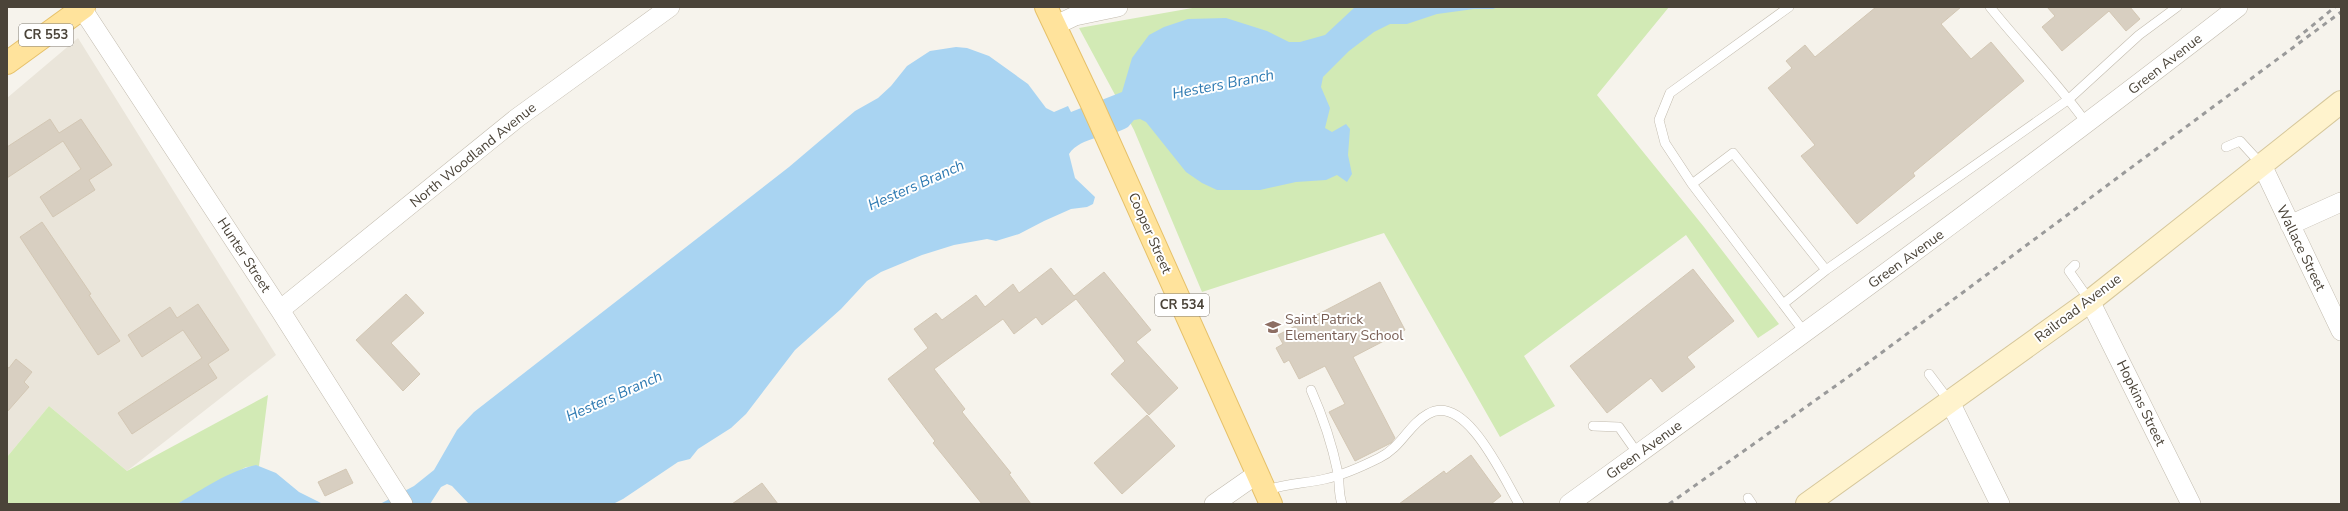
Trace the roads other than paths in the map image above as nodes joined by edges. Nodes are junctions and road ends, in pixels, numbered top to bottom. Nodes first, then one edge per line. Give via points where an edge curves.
1 (670, 7) edge
2 (1118, 7) edge
3 (1789, 7) edge
4 (1990, 7) edge
5 (2177, 7) edge
6 (2238, 7) edge
7 (83, 8) edge
8 (1050, 16) edge
9 (7, 63) edge
10 (2069, 99) junction
11 (2341, 102) edge
12 (2087, 124) junction
13 (2226, 147) dead end
14 (2262, 165) junction
15 (1692, 184) junction
16 (2341, 202) edge
17 (2290, 225) junction
18 (2075, 265) dead end
19 (1826, 270) junction
20 (2090, 301) junction
21 (1783, 304) junction
22 (280, 310) junction
23 (2341, 331) edge
24 (1805, 333) junction
25 (1929, 374) dead end
26 (1312, 390) dead end
27 (1950, 402) junction
28 (1593, 426) dead end
29 (1638, 454) junction
30 (1338, 476) junction
31 (1264, 489) edge
32 (403, 504) edge
33 (1214, 504) edge
34 (1342, 504) edge
35 (1519, 504) edge
36 (1569, 504) edge
37 (1807, 504) edge
38 (2000, 504) edge
39 (2191, 504) edge

1 - 22 street, North Woodland Avenue via 517,118
2 - 8 street via 1075,16
3 - 15 lane via 1670,93 1659,120 1665,143
4 - 10 lane
5 - 10 lane via 2138,35
6 - 12 street, Green Avenue
7 - 9 main road, CR 553
7 - 22 street, Hunter Street
8 - 31 main road, Cooper Street / CR 534 via 1107,137
10 - 12 lane
10 - 19 lane
11 - 14 street, Railroad Avenue
12 - 24 street, Green Avenue
13 - 14 lane via 2240,141
14 - 17 street, Wallace Street
14 - 20 street, Railroad Avenue
15 - 19 lane via 1733,153
15 - 21 lane
16 - 17 street
17 - 23 street, Wallace Street
18 - 20 lane via 2068,271
19 - 21 lane
20 - 27 street, Railroad Avenue
20 - 39 street, Hopkins Street
21 - 24 lane
22 - 32 street, Hunter Street
24 - 29 street, Green Avenue
25 - 27 lane
26 - 30 lane via 1326,423
27 - 37 street, Railroad Avenue
27 - 38 street
28 - 29 lane via 1620,427
29 - 36 street, Green Avenue
30 - 31 lane
30 - 34 lane via 1338,492
30 - 35 lane via 1381,457 1399,445 1416,423 1428,414 1438,410 1449,411 1477,432
31 - 33 street

